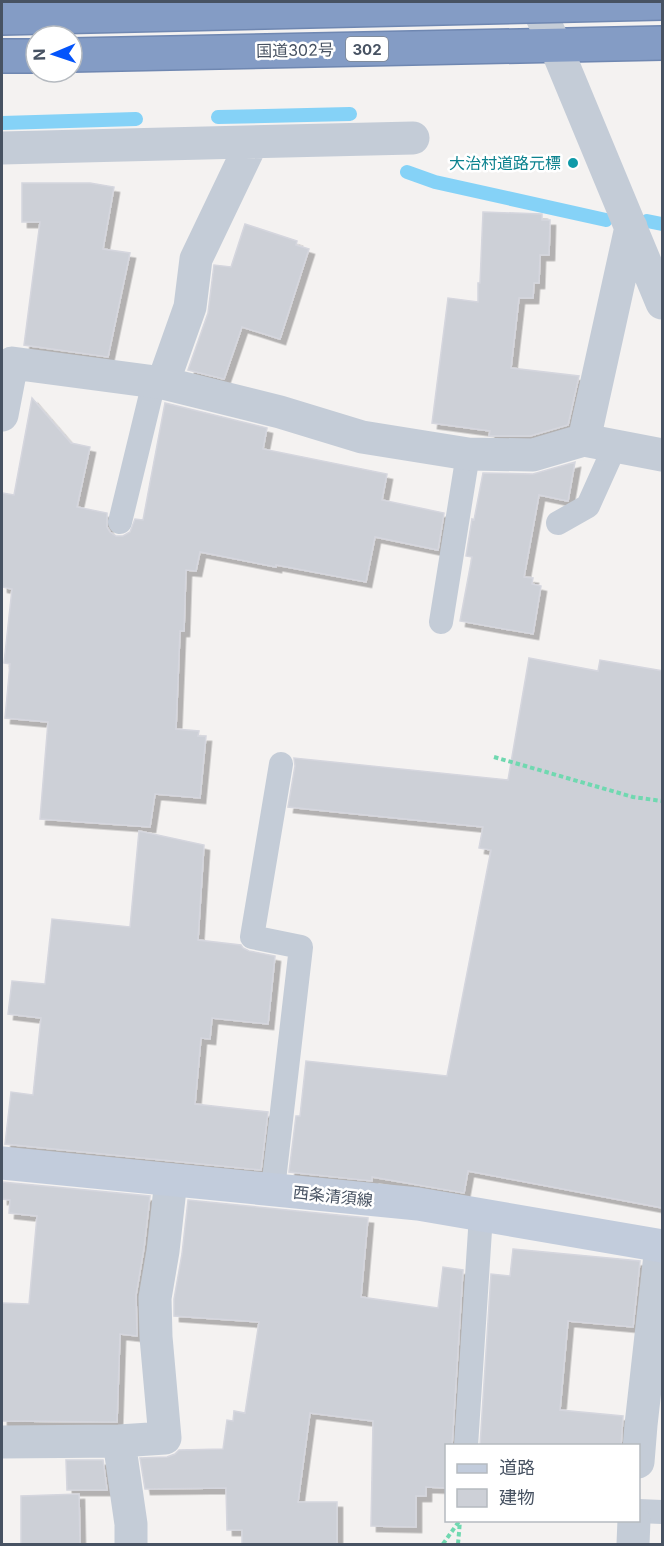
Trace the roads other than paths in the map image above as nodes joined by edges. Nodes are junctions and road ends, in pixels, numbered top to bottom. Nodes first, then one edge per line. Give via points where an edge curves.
1 (535, 2) edge
2 (663, 3) edge
3 (2, 18) edge
4 (663, 43) edge
5 (555, 45) junction
6 (84, 55) edge
7 (2, 56) edge
8 (24, 56) edge
9 (413, 138) dead end
10 (252, 142) junction
11 (2, 148) edge
12 (631, 227) junction
13 (663, 303) edge
14 (158, 383) junction
15 (2, 415) edge
16 (599, 443) junction
17 (468, 454) junction
18 (663, 455) edge
19 (120, 522) dead end
20 (558, 523) dead end
21 (441, 622) dead end
22 (280, 764) dead end
23 (2, 1162) edge
24 (171, 1180) junction
25 (273, 1190) junction
26 (481, 1215) junction
27 (662, 1246) edge
28 (119, 1441) junction
29 (2, 1442) edge
30 (466, 1444) edge
31 (640, 1444) edge
32 (640, 1511) edge
33 (663, 1512) edge
34 (634, 1522) edge
35 (131, 1545) edge
36 (633, 1545) edge

1 - 5 street
2 - 3 highway, bridge
4 - 5 highway, 国道302号 / 302
5 - 6 highway, 国道302号 / 302
5 - 12 street
7 - 8 highway
9 - 10 street
10 - 11 street
10 - 14 street via 196,259 190,307
12 - 13 street
12 - 16 street
14 - 15 street via 12,363
14 - 17 street via 280,412 362,437
14 - 19 lane
16 - 17 street via 533,455
16 - 18 street
16 - 20 lane via 588,506
17 - 21 lane
22 - 25 lane via 252,937 301,947
23 - 24 main road, 西条清須線
24 - 25 main road, 西条清須線
24 - 28 street via 155,1298 165,1438
25 - 26 main road, 西条清須線 via 418,1204
26 - 27 main road, 西条清須線
26 - 30 lane
27 - 31 street
28 - 29 street
28 - 35 street
32 - 33 lane
34 - 36 street

